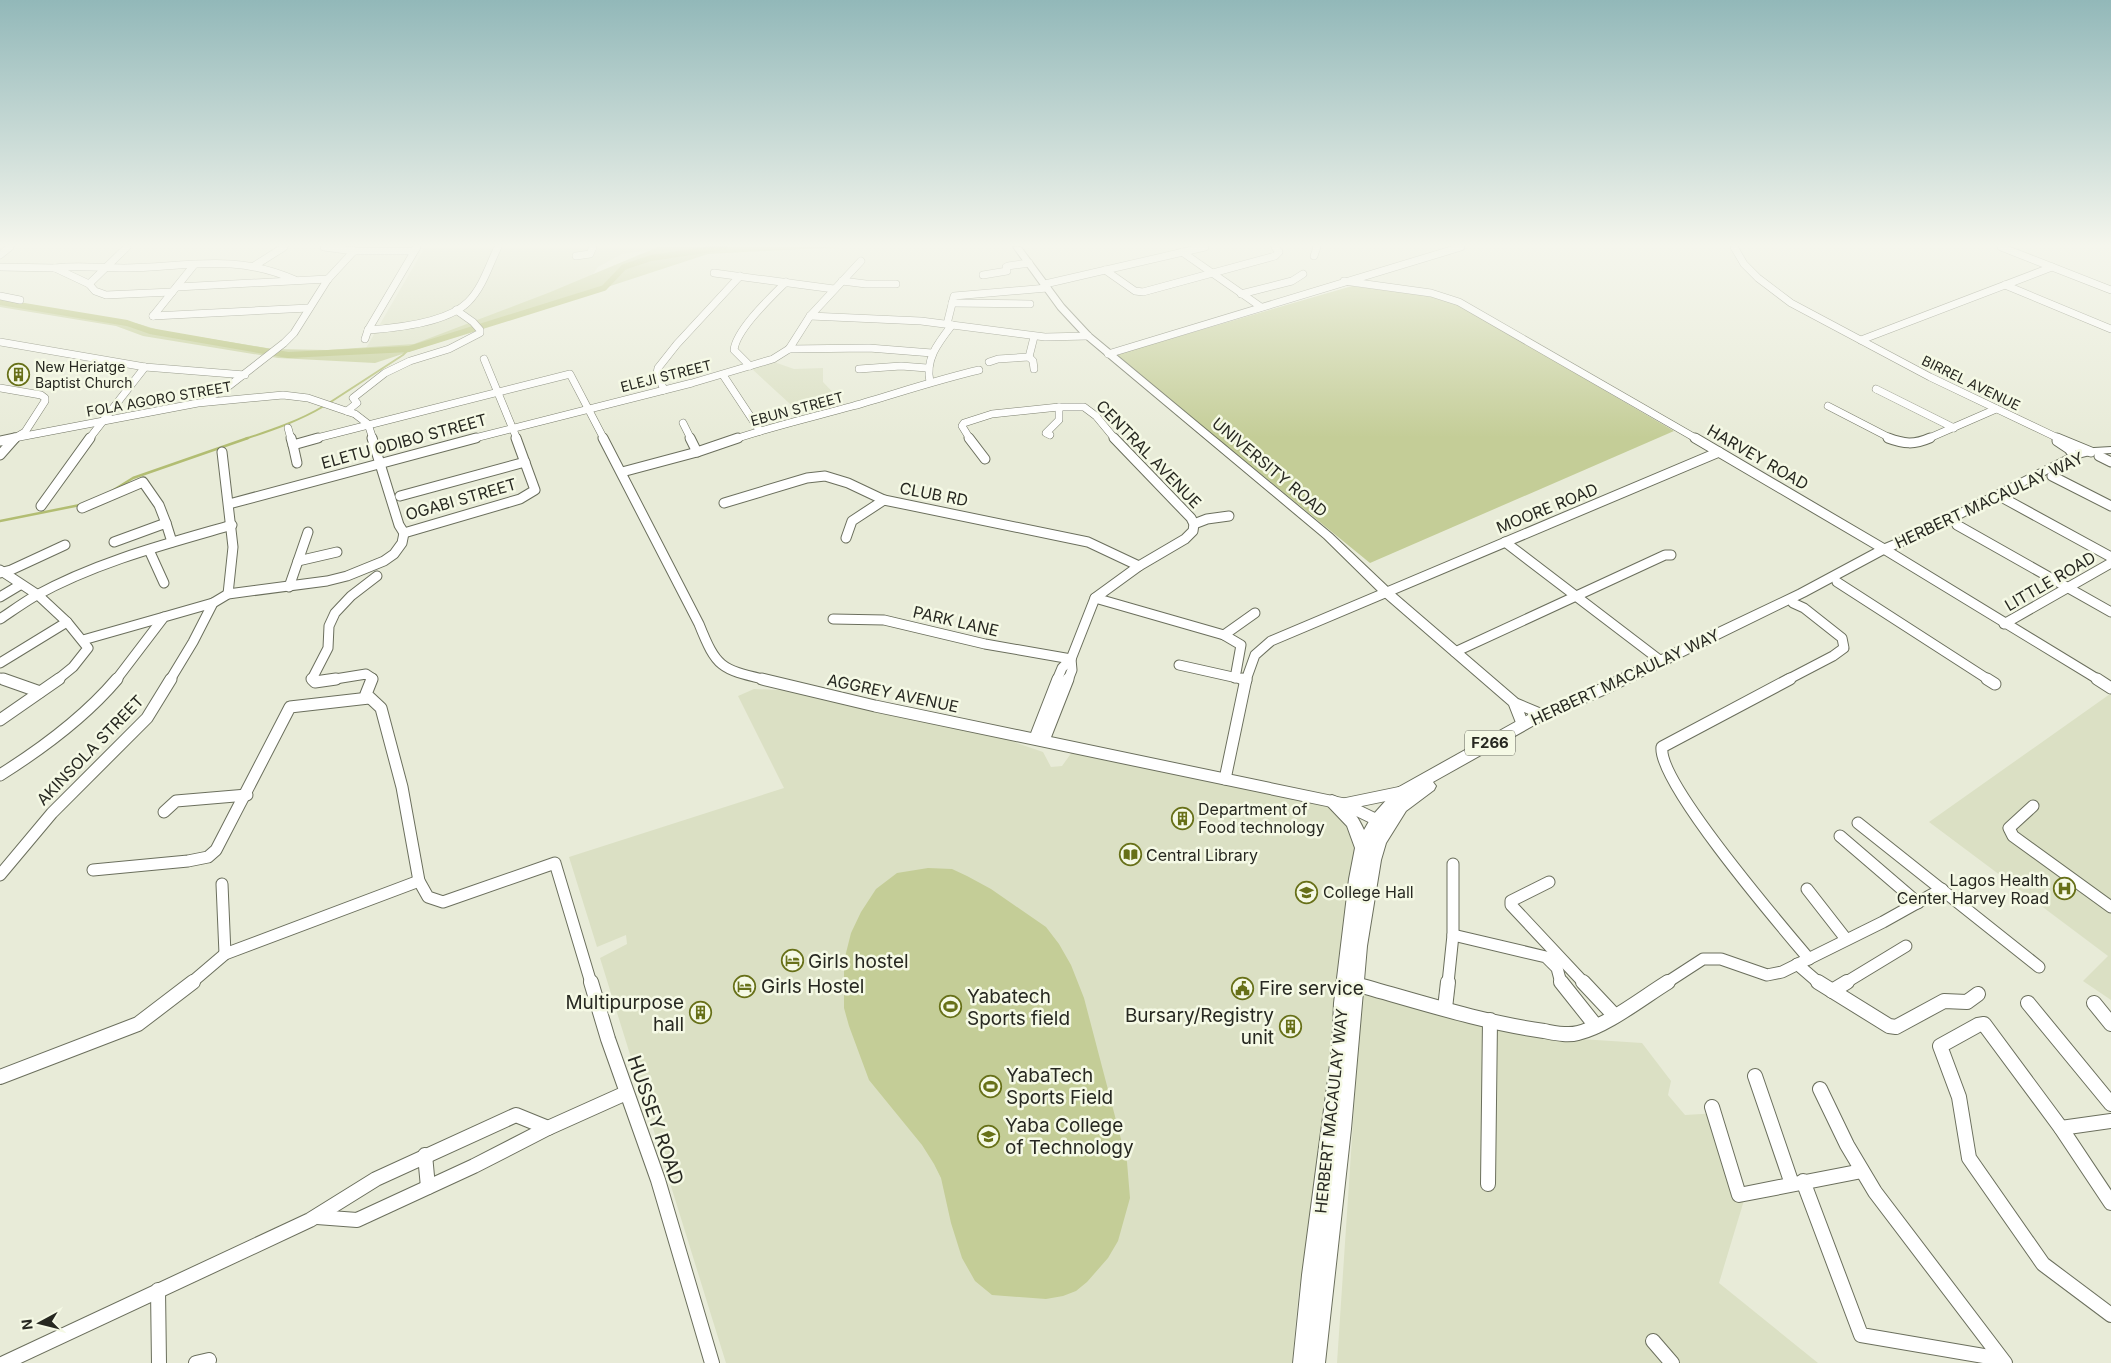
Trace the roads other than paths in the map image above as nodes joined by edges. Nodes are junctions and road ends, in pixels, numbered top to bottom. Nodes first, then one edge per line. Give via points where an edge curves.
1 (157, 311) edge
2 (258, 311) edge
3 (307, 311) edge
4 (379, 311) edge
5 (454, 311) edge
6 (457, 311) edge
7 (708, 311) edge
8 (759, 311) edge
9 (815, 311) edge
10 (951, 311) edge
11 (1064, 311) edge
12 (1249, 311) edge
13 (1474, 311) edge
14 (1806, 311) edge
15 (1937, 311) edge
16 (2069, 311) edge
17 (810, 316) junction
18 (949, 325) junction
19 (2111, 328) edge
20 (368, 330) junction
21 (1088, 336) junction
22 (1034, 337) junction
23 (366, 339) dead end
24 (1861, 340) junction
25 (2, 344) edge
26 (789, 349) junction
27 (932, 353) junction
28 (1108, 354) junction
29 (1029, 357) junction
30 (484, 360) dead end
31 (989, 362) dead end
32 (750, 366) junction
33 (145, 367) junction
34 (927, 368) junction
35 (859, 369) dead end
36 (1034, 369) dead end
37 (979, 370) dead end
38 (245, 375) junction
39 (723, 375) junction
40 (930, 382) junction
41 (0, 388) edge
42 (226, 389) junction
43 (1876, 389) dead end
44 (664, 390) junction
45 (498, 393) junction
46 (222, 400) junction
47 (198, 403) junction
48 (1828, 406) dead end
49 (1059, 407) junction
50 (587, 409) junction
51 (1996, 409) junction
52 (347, 411) junction
53 (101, 422) junction
54 (683, 423) dead end
55 (368, 424) junction
56 (288, 428) dead end
57 (512, 428) junction
58 (1954, 428) junction
59 (760, 430) junction
60 (2044, 433) junction
61 (1050, 435) dead end
62 (13, 439) junction
63 (0, 441) edge
64 (293, 445) junction
65 (222, 452) dead end
66 (697, 452) junction
67 (1719, 452) junction
68 (2105, 455) edge
69 (0, 456) edge
70 (2074, 456) junction
71 (985, 460) dead end
72 (381, 462) junction
73 (525, 462) junction
74 (297, 463) dead end
75 (622, 472) junction
76 (2052, 476) junction
77 (400, 496) dead end
78 (2005, 499) junction
79 (884, 500) junction
80 (724, 503) dead end
81 (229, 504) junction
82 (41, 506) dead end
83 (2111, 506) edge
84 (82, 508) dead end
85 (1228, 516) dead end
86 (166, 523) junction
87 (1194, 524) junction
88 (232, 525) junction
89 (1957, 525) junction
90 (308, 532) dead end
91 (404, 533) junction
92 (846, 538) dead end
93 (114, 542) dead end
94 (172, 542) junction
95 (1505, 542) junction
96 (65, 545) dead end
97 (149, 550) junction
98 (337, 552) dead end
99 (1889, 552) junction
100 (1670, 556) dead end
101 (2111, 557) edge
102 (298, 561) junction
103 (2111, 563) edge
104 (1139, 566) junction
105 (1, 572) edge
106 (376, 576) dead end
107 (1837, 582) junction
108 (164, 583) dead end
109 (20, 585) junction
110 (289, 587) junction
111 (2068, 588) junction
112 (1386, 592) junction
113 (228, 594) junction
114 (38, 595) junction
115 (1577, 595) junction
116 (0, 597) edge
117 (1095, 598) junction
118 (1793, 603) junction
119 (213, 604) junction
120 (2111, 612) edge
121 (1255, 613) dead end
122 (164, 617) junction
123 (0, 618) edge
124 (833, 619) dead end
125 (67, 622) junction
126 (2004, 624) junction
127 (1224, 635) junction
128 (86, 644) junction
129 (1455, 652) junction
130 (1071, 659) junction
131 (1661, 661) junction
132 (0, 663) edge
133 (1179, 665) dead end
134 (0, 678) edge
135 (1235, 678) junction
136 (1246, 680) junction
137 (1995, 684) dead end
138 (2111, 688) edge
139 (40, 692) junction
140 (369, 698) junction
141 (1514, 702) junction
142 (1544, 714) junction
143 (0, 720) edge
144 (1523, 725) junction
145 (1039, 739) junction
146 (0, 775) edge
147 (1225, 779) junction
148 (1402, 792) junction
149 (247, 795) junction
150 (1338, 802) junction
151 (2033, 806) dead end
152 (164, 812) dead end
153 (1377, 820) junction
154 (1858, 823) dead end
155 (1840, 836) dead end
156 (1363, 848) junction
157 (1453, 864) dead end
158 (92, 870) dead end
159 (0, 875) edge
160 (419, 881) junction
161 (1548, 882) dead end
162 (222, 884) dead end
163 (1807, 889) dead end
164 (1942, 889) junction
165 (1918, 903) junction
166 (2111, 907) edge
167 (1453, 935) junction
168 (1846, 940) junction
169 (1906, 946) dead end
170 (225, 954) junction
171 (1803, 962) junction
172 (2039, 967) dead end
173 (1355, 984) junction
174 (1832, 991) junction
175 (1978, 994) dead end
176 (2028, 1003) dead end
177 (2094, 1003) dead end
178 (1444, 1008) junction
179 (1615, 1016) junction
180 (1490, 1020) junction
181 (2111, 1024) edge
182 (1596, 1026) junction
183 (1755, 1076) dead end
184 (0, 1077) edge
185 (1820, 1089) dead end
186 (626, 1094) junction
187 (2111, 1104) edge
188 (1712, 1107) dead end
189 (2111, 1121) edge
190 (548, 1128) junction
191 (2061, 1128) junction
192 (425, 1156) junction
193 (1862, 1171) junction
194 (1797, 1182) junction
195 (1488, 1184) dead end
196 (428, 1187) junction
197 (2111, 1203) edge
198 (317, 1217) junction
199 (158, 1290) junction
200 (2111, 1315) edge
201 (1653, 1341) dead end
202 (2003, 1361) edge
203 (4, 1363) edge
204 (159, 1363) edge
205 (712, 1363) edge
206 (1304, 1363) edge
207 (1314, 1363) edge
208 (1672, 1363) edge

1 - 2 street via 153,316
3 - 38 street via 294,333
4 - 20 street
5 - 20 street via 394,329
6 - 52 street via 473,322 480,333 449,349 385,373 353,398 357,403
7 - 44 street via 658,368
8 - 32 street via 734,342 734,350
9 - 17 street
10 - 18 street
11 - 21 main road, UNIVERSITY ROAD
12 - 28 street
13 - 67 street, HARVEY ROAD
14 - 24 street, BIRREL AVENUE
15 - 24 street
16 - 19 street
17 - 18 street
17 - 26 street
18 - 22 street
18 - 27 street
20 - 23 street
21 - 22 street
21 - 28 main road, UNIVERSITY ROAD
22 - 29 street
24 - 51 street, BIRREL AVENUE
25 - 33 street
26 - 27 street via 869,348
26 - 32 street, ELEJI STREET
27 - 34 street
28 - 112 main road, UNIVERSITY ROAD via 1328,536
29 - 31 street via 998,358
29 - 36 street
30 - 45 street
32 - 39 street, ELEJI STREET
33 - 38 street
33 - 53 street
34 - 35 street
34 - 40 street
37 - 40 street, EBUN STREET
38 - 42 street
39 - 44 street, ELEJI STREET
39 - 59 street
40 - 59 street, EBUN STREET
41 - 62 street via 45,398 25,432
42 - 46 street
42 - 47 street
43 - 58 street
44 - 50 street, ELEJI STREET
45 - 50 street, AGGREY AVENUE via 570,374
45 - 55 street
45 - 57 street
46 - 47 street, FOLA AGORO STREET
46 - 52 street, FOLA AGORO STREET via 283,396 308,398
47 - 53 street, FOLA AGORO STREET
48 - 58 street via 1890,439 1909,445
49 - 61 street via 1059,420 1046,433
49 - 71 street, CENTRAL AVENUE via 992,414 964,423 964,431
49 - 87 street, CENTRAL AVENUE via 1084,407 1096,416
50 - 57 street, ELETU ODIBO STREET
50 - 75 street, AGGREY AVENUE
51 - 58 street
51 - 60 street, BIRREL AVENUE
52 - 55 street, FOLA AGORO STREET
53 - 62 street, FOLA AGORO STREET
53 - 82 street
54 - 66 street
55 - 64 street
55 - 72 street
56 - 64 street
57 - 72 street, ELETU ODIBO STREET
57 - 73 street
59 - 66 street, EBUN STREET
60 - 68 street
60 - 70 street
62 - 63 street, FOLA AGORO STREET
62 - 69 street
64 - 74 street
65 - 81 street
66 - 75 street, EBUN STREET
67 - 95 street, MOORE ROAD
67 - 99 street, HARVEY ROAD
68 - 70 highway, HERBERT MACAULAY WAY / F266
68 - 76 highway, HERBERT MACAULAY WAY / F266
70 - 99 highway, HERBERT MACAULAY WAY / F266
72 - 81 street, ELETU ODIBO STREET
72 - 91 street, OGABI STREET
73 - 77 street
73 - 91 street, OGABI STREET via 534,487 525,497
75 - 145 street, AGGREY AVENUE via 710,650 724,668 875,706
76 - 78 highway, HERBERT MACAULAY WAY / F266
76 - 83 street
78 - 89 highway, HERBERT MACAULAY WAY / F266
78 - 101 street
79 - 80 street, CLUB RD via 848,483 822,476
79 - 92 street via 852,521
79 - 104 street, CLUB RD via 1058,535 1103,548
81 - 88 street
84 - 86 street via 143,482
85 - 87 street
86 - 93 street
86 - 94 street
87 - 104 street, CENTRAL AVENUE via 1193,531 1185,539
88 - 94 street
88 - 113 street
89 - 99 highway, HERBERT MACAULAY WAY / F266
89 - 111 street
90 - 102 street
91 - 110 street via 398,549 384,561 334,580
94 - 97 street
95 - 112 street, MOORE ROAD
95 - 115 street
96 - 105 street
97 - 108 street
97 - 114 street via 85,573
98 - 102 street
99 - 107 highway, HERBERT MACAULAY WAY / F266
99 - 126 street, HARVEY ROAD
99 - 131 highway, HERBERT MACAULAY WAY / F266
100 - 115 street via 1665,555
102 - 110 street
103 - 111 street, LITTLE ROAD
104 - 117 street, CENTRAL AVENUE
105 - 109 street
106 - 140 street via 332,618 328,627 329,643 312,679 320,682 369,674 372,678 366,694
107 - 118 highway, HERBERT MACAULAY WAY / F266
107 - 137 street
109 - 114 street
109 - 116 street
110 - 113 street
111 - 120 street
111 - 126 street, LITTLE ROAD
112 - 129 main road, UNIVERSITY ROAD
112 - 136 street, MOORE ROAD via 1271,640 1255,655
113 - 119 street, AKINSOLA STREET
114 - 123 street
114 - 125 street
115 - 129 street
115 - 131 street
117 - 127 street
117 - 130 street
118 - 171 street via 1842,638 1844,648 1662,747 1661,754 1676,786
118 - 173 highway, HERBERT MACAULAY WAY / F266 via 1506,743 1418,792 1401,807 1379,840 1364,914
119 - 122 street
119 - 159 street, AKINSOLA STREET via 148,718 52,813
121 - 127 street
122 - 128 street
122 - 146 street via 125,672 85,712 42,750
124 - 130 street, PARK LANE via 884,620 986,644
125 - 128 street
125 - 132 street
126 - 138 street, HARVEY ROAD
127 - 135 street via 1241,645
128 - 139 street via 86,653
129 - 141 main road, UNIVERSITY ROAD
130 - 145 street via 1072,670
131 - 142 highway, HERBERT MACAULAY WAY / F266
133 - 135 street
134 - 139 street
135 - 136 street
136 - 147 street, MOORE ROAD
139 - 143 street
140 - 149 street via 290,707
140 - 160 street via 381,708 385,722 403,794
141 - 142 main road
141 - 144 main road
142 - 144 highway, HERBERT MACAULAY WAY / F266
144 - 148 highway, HERBERT MACAULAY WAY / F266
145 - 147 street, AGGREY AVENUE
147 - 150 street, AGGREY AVENUE
148 - 150 street
148 - 153 highway, HERBERT MACAULAY WAY / F266
149 - 152 street via 176,801
149 - 158 street via 216,850 208,857
150 - 153 street
150 - 156 highway via 1353,820
151 - 166 street via 2009,828 2012,836
153 - 156 highway, HERBERT MACAULAY WAY / F266
154 - 164 street
155 - 165 street
156 - 206 highway, HERBERT MACAULAY WAY / F266 via 1353,910
157 - 167 street
160 - 170 street
160 - 186 street, HUSSEY ROAD via 428,897 443,902 554,863
161 - 179 street via 1511,901 1511,905
162 - 170 street
163 - 168 street
164 - 165 street
164 - 172 street
165 - 168 street
167 - 178 street
167 - 182 street via 1546,957 1557,968 1562,985
168 - 171 street
169 - 174 street
170 - 184 street via 138,1024
171 - 174 street
171 - 179 street via 1767,975 1722,959 1703,959
173 - 178 street
173 - 207 highway, HERBERT MACAULAY WAY / F266 via 1342,1129
174 - 175 street via 1881,1022 1896,1026 1944,1001 1964,1003
176 - 187 street
177 - 181 street
178 - 180 street
179 - 182 street
180 - 182 street via 1570,1035
180 - 195 street
183 - 194 street
185 - 193 street
186 - 190 street
186 - 205 street, HUSSEY ROAD via 658,1180
188 - 194 street via 1739,1195
189 - 191 street
190 - 192 street via 516,1115
190 - 196 street
191 - 197 street
191 - 200 street via 1984,1024 1940,1046 1962,1106 1970,1158 2043,1264
192 - 196 street
192 - 198 street via 355,1190
193 - 194 street
193 - 202 street via 1897,1223
194 - 202 street via 1860,1335
196 - 198 street via 357,1220
198 - 199 street
199 - 203 street
199 - 204 street
201 - 208 street

